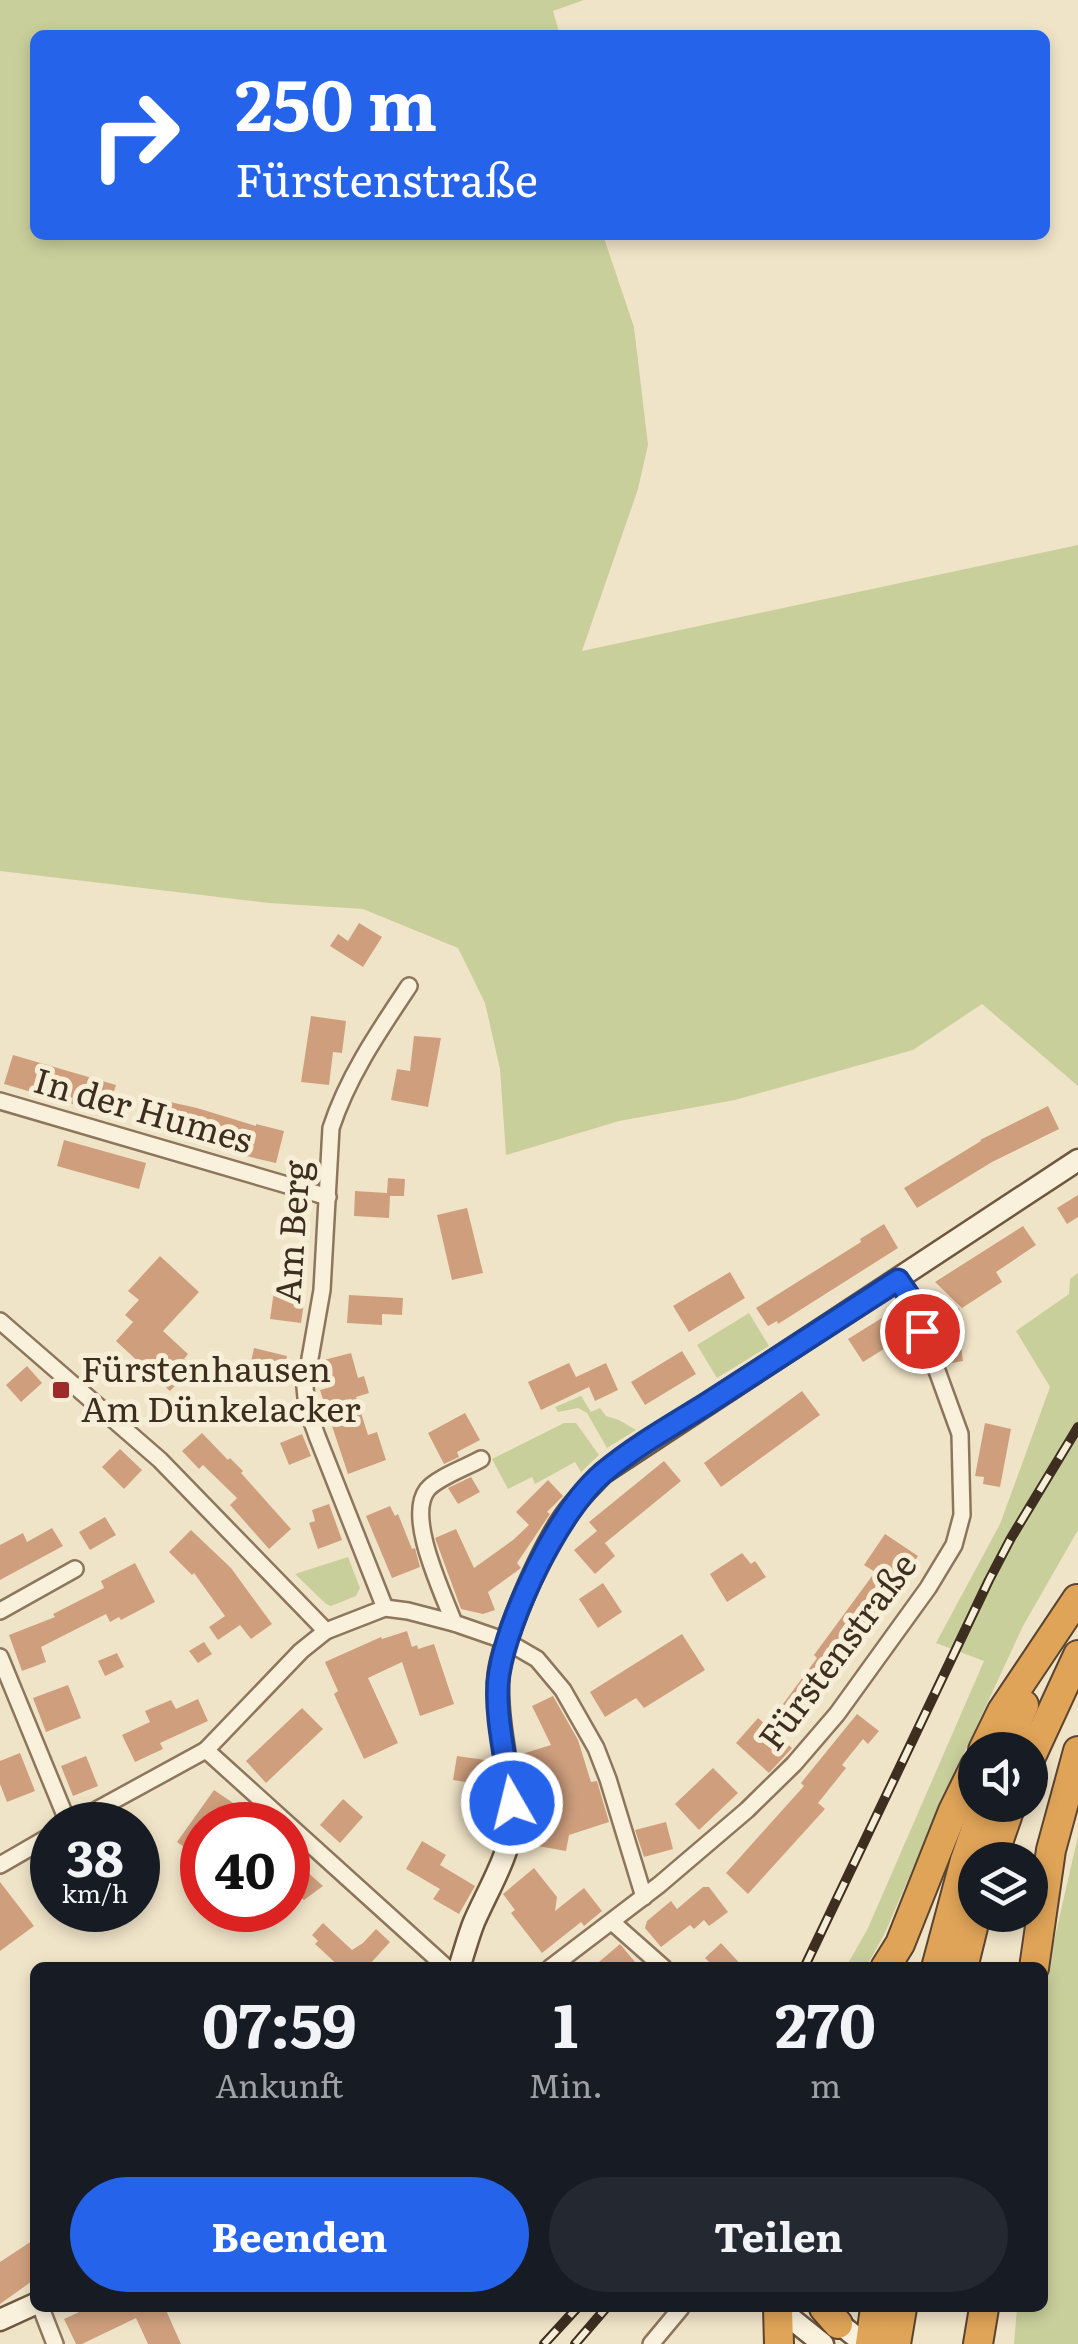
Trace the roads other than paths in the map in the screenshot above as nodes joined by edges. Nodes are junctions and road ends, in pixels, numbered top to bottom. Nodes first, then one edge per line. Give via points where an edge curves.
1 (408, 986) dead end
2 (0, 1101) edge
3 (1078, 1160) edge
4 (328, 1196) junction
5 (898, 1280) junction
6 (3, 1331) edge
7 (481, 1460) dead end
8 (75, 1569) dead end
9 (1077, 1597) edge
10 (385, 1608) junction
11 (0, 1612) edge
12 (454, 1624) junction
13 (326, 1632) junction
14 (506, 1641) junction
15 (1078, 1655) edge
16 (0, 1657) edge
17 (992, 1732) edge
18 (1013, 1732) edge
19 (1042, 1732) edge
20 (206, 1750) junction
21 (1078, 1751) edge
22 (958, 1801) edge
23 (60, 1802) edge
24 (111, 1802) edge
25 (978, 1822) edge
26 (30, 1848) edge
27 (0, 1865) edge
28 (644, 1897) junction
29 (612, 1922) junction
30 (972, 1932) edge
31 (440, 1962) edge
32 (461, 1962) edge
33 (558, 1962) edge
34 (657, 1962) edge
35 (890, 1962) edge
36 (938, 1962) edge
37 (964, 1962) edge
38 (1035, 1962) edge
39 (30, 2309) edge
40 (41, 2312) edge
41 (678, 2312) edge
42 (686, 2312) edge
43 (778, 2312) edge
44 (790, 2312) edge
45 (869, 2312) edge
46 (901, 2312) edge
47 (983, 2312) edge
48 (0, 2320) edge
49 (664, 2329) junction
50 (841, 2329) edge
51 (55, 2344) edge
52 (651, 2344) edge
53 (779, 2344) edge
54 (896, 2344) edge
55 (978, 2344) edge

1 - 4 street, Am Berg via 339,1102 330,1128
2 - 4 street, In der Humes
3 - 5 street
4 - 10 street, Am Berg via 307,1408
5 - 14 street via 603,1473 562,1521
5 - 28 street, Fürstenstraße via 960,1434 962,1515 954,1545 837,1714 794,1764
6 - 13 street via 160,1460
7 - 12 street via 435,1483 420,1508
8 - 11 street
9 - 17 highway
9 - 18 highway
10 - 12 street
10 - 13 street
12 - 14 street
13 - 20 street
14 - 28 street via 537,1659 564,1690 596,1748
14 - 32 street via 498,1706 512,1836
15 - 19 highway
16 - 23 street
20 - 24 street
20 - 31 street
21 - 38 highway via 1051,1850
22 - 35 highway
25 - 36 highway
26 - 27 street
28 - 29 street, Fürstenstraße
29 - 33 street, Fürstenstraße
29 - 34 street
30 - 37 highway
39 - 48 street
40 - 51 street
41 - 49 street
42 - 49 street
43 - 53 highway
44 - 50 street
45 - 50 highway
46 - 54 highway
47 - 55 highway
49 - 52 street

